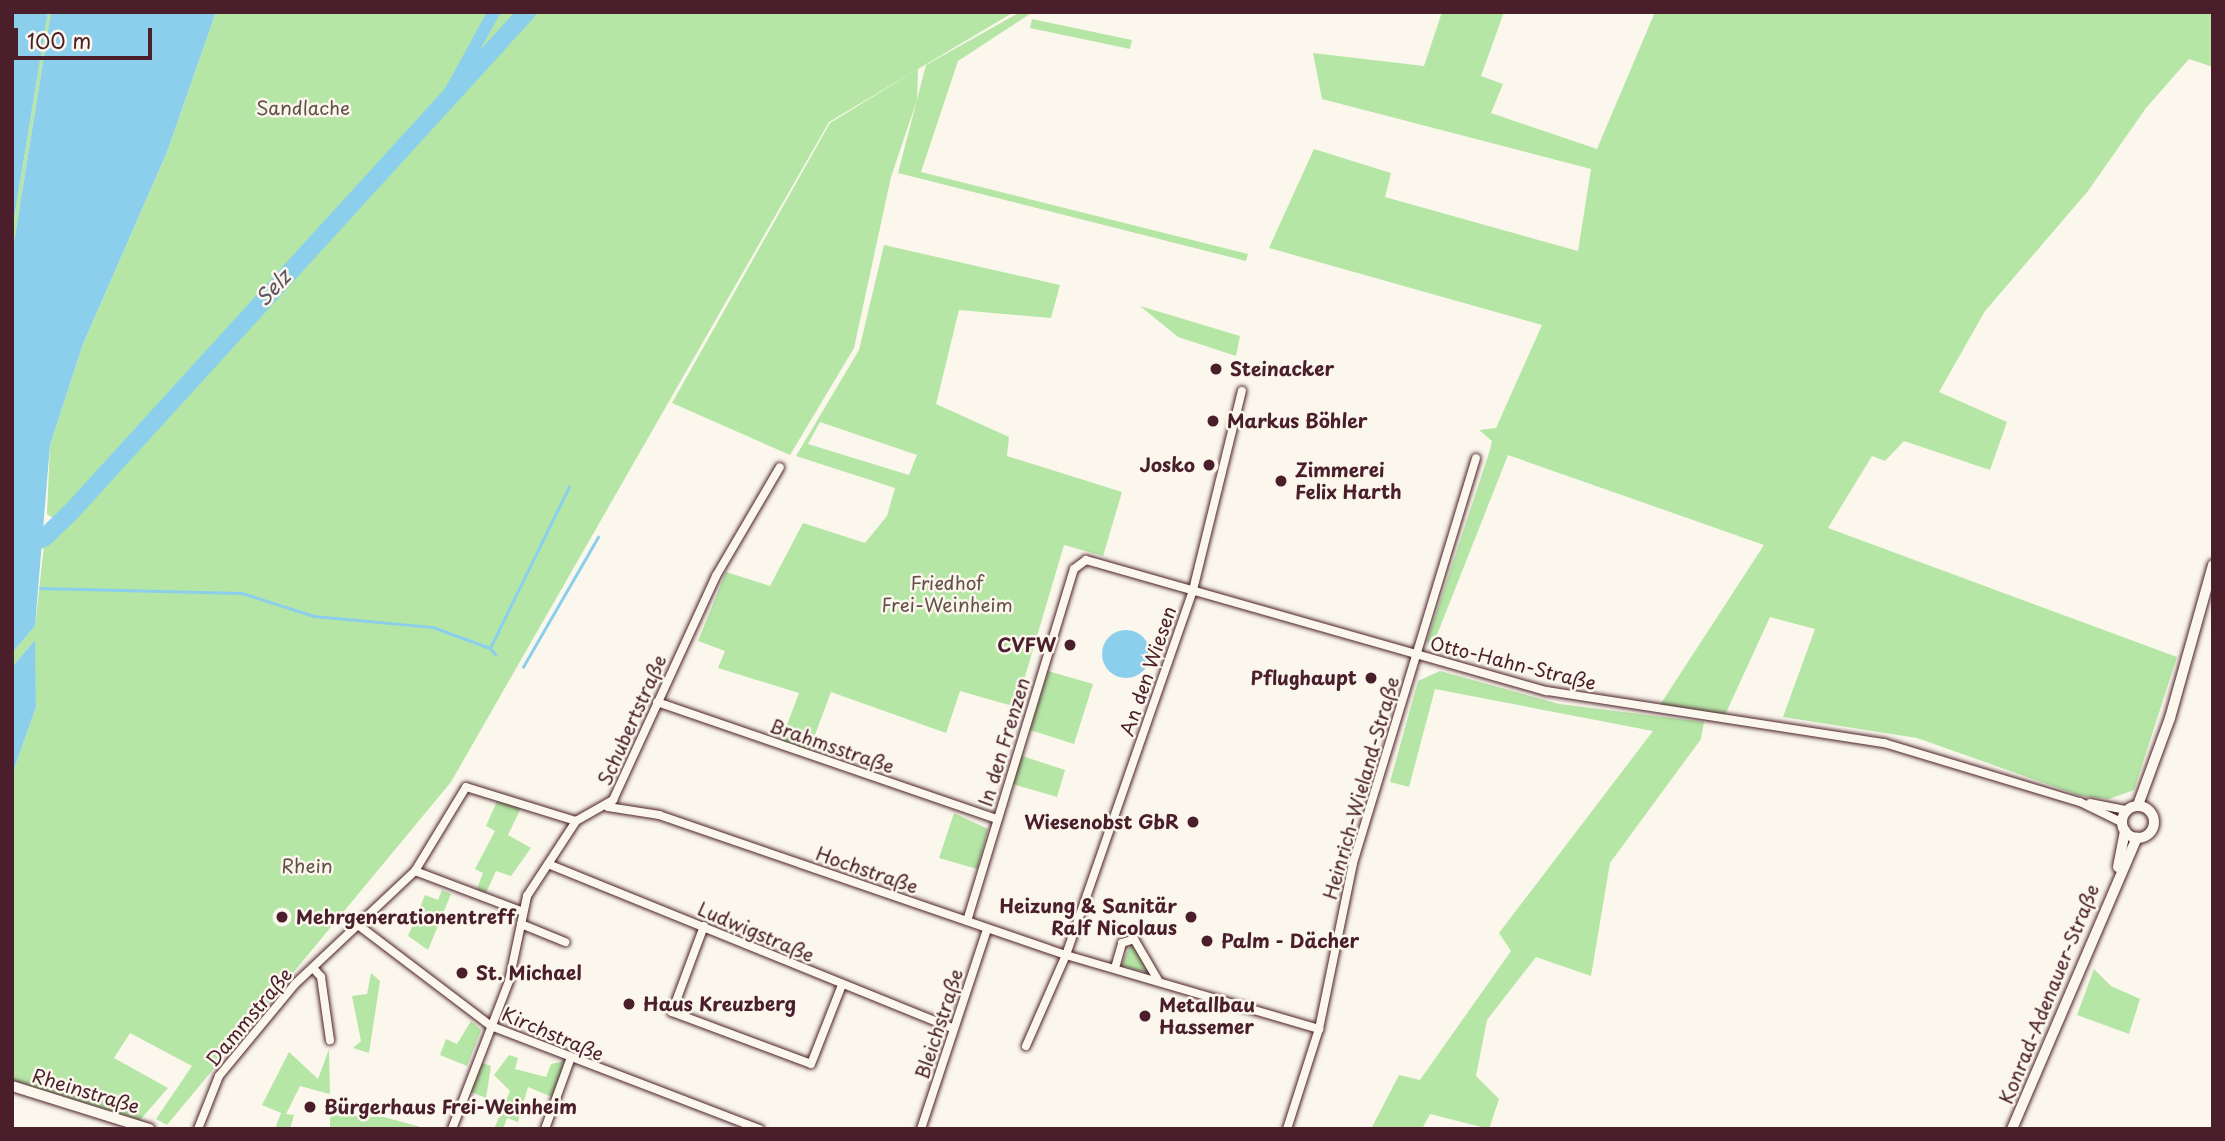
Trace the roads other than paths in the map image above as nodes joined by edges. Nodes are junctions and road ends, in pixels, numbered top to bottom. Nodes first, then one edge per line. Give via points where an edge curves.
1 (1242, 391) dead end
2 (1476, 458) dead end
3 (780, 467) dead end
4 (2213, 565) edge
5 (1073, 572) joint
6 (1193, 590) junction
7 (1416, 654) junction
8 (657, 702) junction
9 (2080, 802) junction
10 (608, 807) junction
11 (2142, 807) junction
12 (2126, 810) junction
13 (997, 819) junction
14 (576, 821) junction
15 (2123, 827) junction
16 (2137, 838) junction
17 (548, 864) junction
18 (415, 871) junction
19 (2117, 873) junction
20 (521, 911) junction
21 (967, 921) junction
22 (521, 924) junction
23 (358, 925) junction
24 (704, 926) junction
25 (987, 929) junction
26 (565, 942) dead end
27 (1066, 955) junction
28 (313, 968) junction
29 (1115, 968) junction
30 (1158, 980) junction
31 (842, 985) junction
32 (491, 1026) junction
33 (953, 1028) junction
34 (1319, 1029) junction
35 (330, 1040) dead end
36 (1026, 1046) dead end
37 (569, 1060) junction
38 (12, 1086) edge
39 (741, 1126) edge
40 (149, 1129) edge
41 (198, 1129) edge
42 (452, 1129) edge
43 (545, 1129) edge
44 (760, 1129) edge
45 (921, 1129) edge
46 (1287, 1129) edge
47 (2012, 1129) edge

1 - 6 street, An den Wiesen
2 - 7 street, Heinrich-Wieland-Straße
3 - 8 street, Schubertstraße via 716,576
4 - 11 main road
5 - 6 street, Otto-Hahn-Straße via 1088,560
5 - 13 street, In den Frenzen
6 - 7 street, Otto-Hahn-Straße
6 - 27 street, An den Wiesen
7 - 9 street, Otto-Hahn-Straße via 1611,704 1849,734
7 - 34 street, Heinrich-Wieland-Straße via 1353,863
8 - 10 street, Schubertstraße
8 - 13 street, Brahmsstraße
9 - 12 street, Otto-Hahn-Straße
9 - 15 street, Otto-Hahn-Straße
10 - 14 street, Schubertstraße
10 - 21 street, Hochstraße via 659,815
11 - 12 main road
11 - 16 main road, Konrad-Adenauer-Straße via 2154,825
12 - 15 main road, Konrad-Adenauer-Straße
13 - 21 street, In den Frenzen
14 - 17 street
14 - 18 street, Dammstraße via 466,787
15 - 16 main road
15 - 19 main road, Konrad-Adenauer-Straße
16 - 19 main road, Konrad-Adenauer-Straße
17 - 20 street
17 - 24 street, Ludwigstraße
18 - 20 street
18 - 23 street, Dammstraße
19 - 47 main road, Konrad-Adenauer-Straße
20 - 22 street
21 - 25 street, Hochstraße
22 - 26 street
22 - 32 street
23 - 28 street, Dammstraße
23 - 32 street, Kirchstraße
24 - 31 street, Ludwigstraße
24 - 31 street via 673,1012 811,1065
25 - 27 street, Hochstraße
25 - 33 street, Bleichstraße
27 - 29 street, Hochstraße
27 - 36 street, An den Wiesen
28 - 35 street, Dammstraße via 321,977
28 - 41 street, Dammstraße via 216,1080
29 - 30 street, Hochstraße
29 - 30 street via 1122,943 1134,939
30 - 34 street, Hochstraße
31 - 33 street, Ludwigstraße
32 - 37 street, Kirchstraße
32 - 42 street
33 - 45 street, Bleichstraße
34 - 46 street, Heinrich-Wieland-Straße
37 - 39 street, Kirchstraße
37 - 43 street
38 - 40 street, Rheinstraße
39 - 44 street, Kirchstraße

